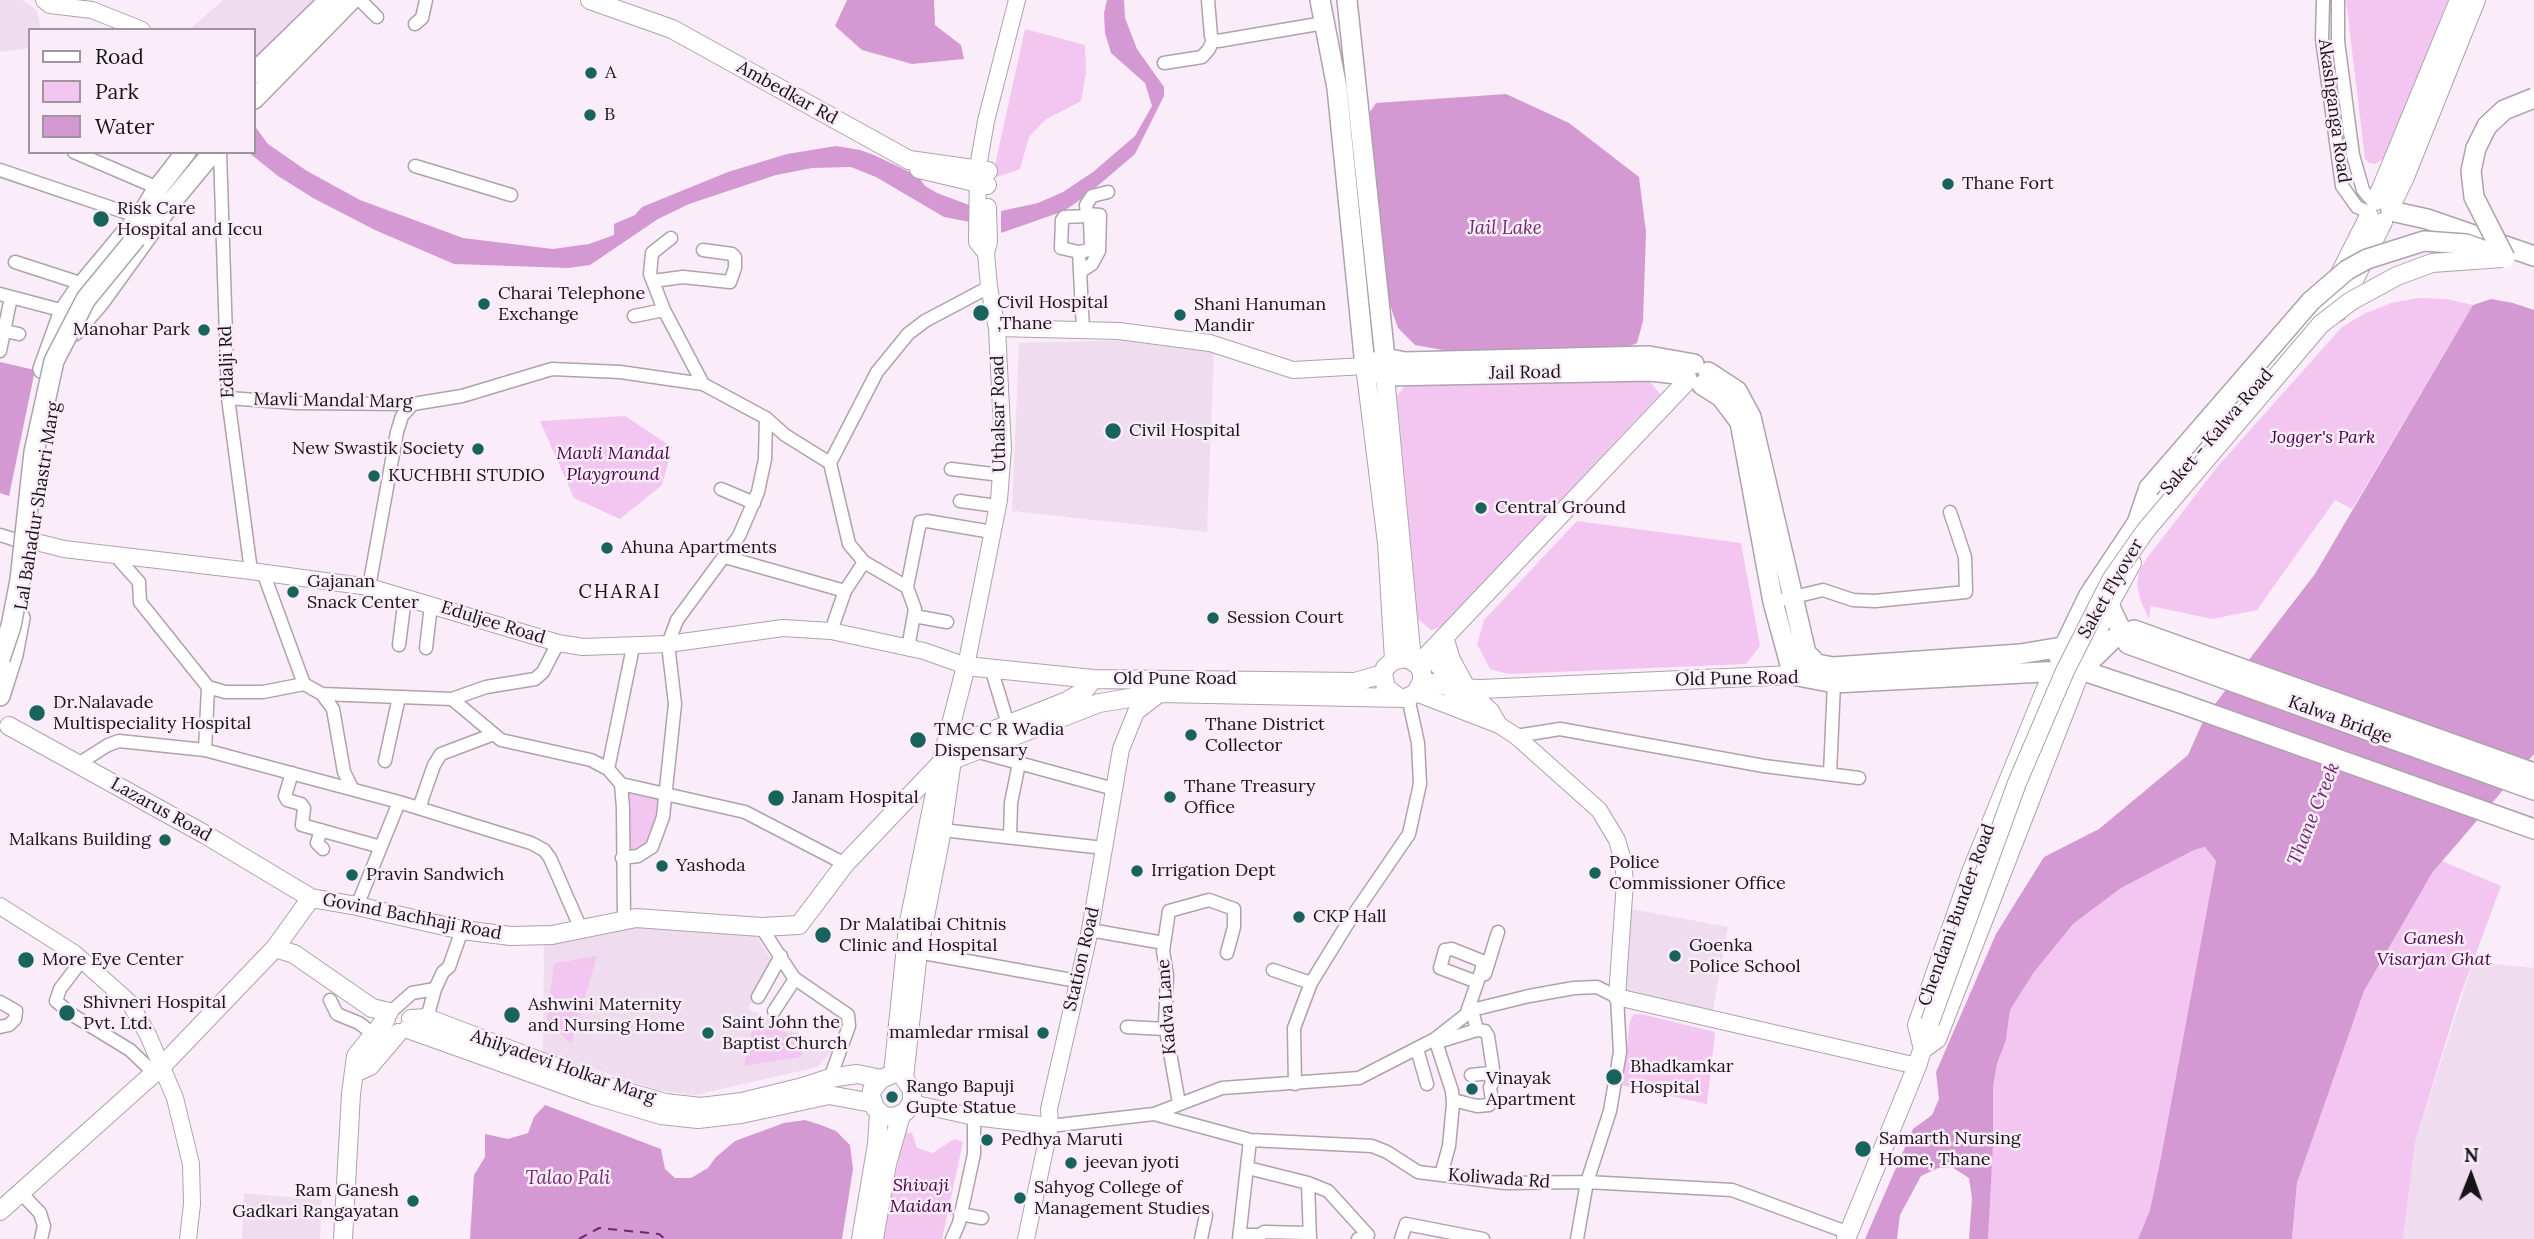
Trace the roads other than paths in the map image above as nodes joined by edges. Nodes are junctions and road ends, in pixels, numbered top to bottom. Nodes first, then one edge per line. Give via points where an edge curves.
1 (44, 0) edge
2 (329, 0) edge
3 (351, 0) edge
4 (360, 0) edge
5 (426, 0) edge
6 (590, 0) edge
7 (1208, 0) edge
8 (1320, 0) edge
9 (1335, 0) edge
10 (1347, 0) edge
11 (2323, 0) edge
12 (2337, 0) edge
13 (2459, 0) edge
14 (2476, 0) edge
15 (1021, 1) edge
16 (377, 17) dead end
17 (1324, 23) junction
18 (415, 24) dead end
19 (137, 28) edge
20 (1213, 40) junction
21 (1164, 63) dead end
22 (256, 71) edge
23 (256, 97) edge
24 (2534, 98) edge
25 (1362, 131) junction
26 (78, 154) edge
27 (185, 154) edge
28 (211, 154) edge
29 (220, 154) edge
30 (415, 166) dead end
31 (0, 170) edge
32 (983, 177) junction
33 (1108, 192) dead end
34 (166, 194) junction
35 (510, 195) dead end
36 (2378, 210) junction
37 (147, 213) junction
38 (671, 238) dead end
39 (703, 250) dead end
40 (1079, 252) dead end
41 (2534, 256) edge
42 (2505, 258) junction
43 (15, 262) dead end
44 (2534, 267) edge
45 (1080, 272) junction
46 (653, 281) junction
47 (83, 284) junction
48 (989, 287) junction
49 (5, 296) edge
50 (664, 310) junction
51 (64, 311) junction
52 (634, 316) dead end
53 (998, 328) junction
54 (2, 330) edge
55 (1083, 330) junction
56 (19, 334) dead end
57 (0, 351) edge
58 (1365, 366) junction
59 (1385, 367) junction
60 (1696, 375) junction
61 (703, 384) junction
62 (228, 398) junction
63 (413, 404) junction
64 (766, 418) junction
65 (830, 463) junction
66 (951, 468) dead end
67 (1001, 475) junction
68 (721, 489) dead end
69 (960, 501) dead end
70 (754, 503) junction
71 (998, 506) junction
72 (1950, 512) dead end
73 (2137, 523) junction
74 (992, 532) junction
75 (17, 539) edge
76 (115, 555) junction
77 (725, 557) junction
78 (864, 562) junction
79 (257, 571) junction
80 (369, 587) junction
81 (906, 587) junction
82 (2094, 587) junction
83 (845, 591) junction
84 (405, 597) junction
85 (1793, 598) junction
86 (1773, 602) junction
87 (431, 604) junction
88 (2109, 605) junction
89 (914, 616) junction
90 (947, 622) dead end
91 (831, 631) junction
92 (2122, 633) junction
93 (0, 636) edge
94 (1444, 637) junction
95 (558, 643) junction
96 (2146, 643) junction
97 (399, 645) dead end
98 (668, 645) junction
99 (633, 647) junction
100 (2062, 647) junction
101 (426, 648) dead end
102 (908, 648) junction
103 (1810, 658) junction
104 (0, 659) edge
105 (966, 666) junction
106 (991, 668) junction
107 (2081, 670) junction
108 (2053, 671) junction
109 (1793, 674) junction
110 (1410, 676) junction
111 (1093, 679) junction
112 (1834, 683) junction
113 (304, 684) junction
114 (208, 687) junction
115 (1471, 692) junction
116 (1161, 693) junction
117 (322, 694) junction
118 (0, 696) edge
119 (399, 697) junction
120 (452, 699) junction
121 (3, 723) edge
122 (1009, 724) junction
123 (1499, 725) junction
124 (494, 734) junction
125 (1516, 736) junction
126 (205, 750) junction
127 (975, 751) junction
128 (385, 761) dead end
129 (946, 761) junction
130 (1019, 763) junction
131 (78, 764) junction
132 (608, 769) junction
133 (292, 773) junction
134 (2534, 773) edge
135 (1830, 774) junction
136 (1859, 778) dead end
137 (621, 784) junction
138 (352, 788) junction
139 (1114, 789) junction
140 (2534, 790) edge
141 (666, 794) junction
142 (399, 802) junction
143 (419, 808) junction
144 (2534, 829) edge
145 (321, 830) junction
146 (942, 830) junction
147 (1010, 837) junction
148 (381, 847) junction
149 (1104, 848) junction
150 (323, 849) dead end
151 (622, 858) junction
152 (845, 864) junction
153 (311, 898) junction
154 (357, 905) junction
155 (0, 906) edge
156 (624, 920) junction
157 (761, 927) junction
158 (581, 929) junction
159 (462, 930) junction
160 (1090, 930) junction
161 (288, 932) junction
162 (1498, 932) dead end
163 (1164, 943) junction
164 (275, 948) junction
165 (918, 952) junction
166 (1227, 953) dead end
167 (294, 954) junction
168 (781, 956) junction
169 (82, 960) junction
170 (1273, 970) dead end
171 (795, 979) junction
172 (1077, 981) junction
173 (1477, 982) dead end
174 (1311, 983) junction
175 (435, 989) junction
176 (1617, 996) junction
177 (758, 997) dead end
178 (330, 1000) dead end
179 (0, 1002) edge
180 (1472, 1010) junction
181 (774, 1011) dead end
182 (390, 1013) junction
183 (0, 1027) edge
184 (1127, 1027) dead end
185 (406, 1029) junction
186 (1166, 1029) junction
187 (1477, 1030) junction
188 (373, 1033) junction
189 (1440, 1039) junction
190 (1417, 1049) junction
191 (1923, 1049) junction
192 (1917, 1066) junction
193 (158, 1070) junction
194 (354, 1073) junction
195 (1490, 1073) junction
196 (1471, 1075) dead end
197 (893, 1077) junction
198 (1294, 1084) junction
199 (1427, 1084) dead end
200 (829, 1086) junction
201 (1457, 1101) dead end
202 (1179, 1103) junction
203 (875, 1108) junction
204 (906, 1109) junction
205 (1154, 1114) junction
206 (974, 1117) junction
207 (1050, 1126) junction
208 (1251, 1140) junction
209 (1248, 1168) junction
210 (1441, 1175) junction
211 (1587, 1182) junction
212 (1308, 1183) junction
213 (20, 1193) junction
214 (0, 1211) edge
215 (960, 1214) junction
216 (1206, 1215) dead end
217 (982, 1218) dead end
218 (1310, 1236) edge
219 (1447, 1236) edge
220 (1847, 1236) edge
221 (1240, 1237) edge
222 (1367, 1238) edge
223 (41, 1239) edge
224 (188, 1239) edge
225 (343, 1239) edge
226 (861, 1239) edge
227 (874, 1239) edge
228 (952, 1239) edge
229 (1026, 1239) edge
230 (1201, 1239) edge
231 (1401, 1239) edge
232 (1483, 1239) edge
233 (1577, 1239) edge

1 - 19 street via 50,5 92,10
2 - 22 main road
3 - 23 main road
4 - 16 street
5 - 18 street via 422,18
6 - 32 main road, Ambedkar Rd via 672,29 909,160 922,172
7 - 20 street
8 - 17 main road
9 - 25 main road via 1345,73
10 - 25 main road
11 - 36 street, Akashganga Road via 2322,39 2342,186 2357,207
12 - 36 street, Akashganga Road via 2353,155 2363,190
13 - 36 main road, Saket - Kalwa Road
14 - 36 main road, Saket - Kalwa Road via 2405,177
15 - 32 street via 986,121
17 - 20 street
17 - 58 main road via 1337,88
20 - 21 street via 1202,57
24 - 42 main road, bridge via 2504,110 2487,126 2471,172 2474,197
25 - 59 main road
26 - 34 street
27 - 34 main road, Lal Bahadur Shastri Marg
28 - 34 main road, Lal Bahadur Shastri Marg
29 - 62 street, Edalji Rd
30 - 35 street
31 - 37 street
32 - 48 street, Uthalsar Road
33 - 45 street via 1092,196 1086,205 1087,214 1102,214 1098,251 1092,264
34 - 37 main road, Lal Bahadur Shastri Marg
34 - 75 main road, Lal Bahadur Shastri Marg via 100,300 74,331
36 - 41 main road via 2427,219
36 - 73 main road, Saket - Kalwa Road via 2321,311
36 - 88 main road, Saket - Kalwa Road via 2334,320 2150,537
37 - 47 main road, Lal Bahadur Shastri Marg
37 - 104 main road, bridge via 136,238 86,299 54,361 34,452 20,580
38 - 46 street via 652,253
39 - 46 street via 735,257 730,282 683,277
40 - 45 street
42 - 44 main road, Saket Flyover
42 - 73 main road, Saket Flyover, bridge via 2466,244 2424,241 2347,270 2311,301 2149,488
42 - 191 main road, Saket Flyover, bridge via 2432,263 2396,276 2351,301 2321,324 2146,530 2111,580 2065,671 2017,783
43 - 47 street
45 - 55 street
46 - 50 street
47 - 51 main road, Lal Bahadur Shastri Marg
48 - 53 street, Uthalsar Road
48 - 65 street via 908,334 877,372
49 - 51 street
49 - 54 street
50 - 52 street
50 - 61 street
51 - 75 main road, Lal Bahadur Shastri Marg via 41,377
53 - 55 street
53 - 67 street, Uthalsar Road
54 - 56 street
54 - 57 street
55 - 58 street via 1210,343 1293,370
58 - 59 main road, Old Pune Road
58 - 110 main road via 1387,543
59 - 60 main road, Old Pune Road via 1405,362 1649,356
59 - 110 main road
60 - 85 main road, Old Pune Road via 1737,391 1751,417
60 - 86 main road via 1740,422
60 - 94 main road
61 - 63 street, Mavli Mandal Marg via 620,372 552,369 462,396
61 - 64 street, Mavli Mandal Marg
62 - 63 street, Mavli Mandal Marg
62 - 79 street, Edalji Rd
63 - 80 street via 402,416 397,432
64 - 65 street, Mavli Mandal Marg
64 - 70 street via 763,475
65 - 78 street via 849,544
66 - 67 street
67 - 71 street, Uthalsar Road
68 - 70 street
69 - 71 street
70 - 77 street
71 - 74 street, Uthalsar Road
72 - 85 street via 1965,557 1966,592 1875,601 1853,600 1823,590
73 - 82 main road, Saket - Kalwa Road
74 - 81 street via 920,522
74 - 105 street, Uthalsar Road
75 - 76 street, Eduljee Road
75 - 93 main road, Lal Bahadur Shastri Marg
75 - 118 main road, Lal Bahadur Shastri Marg via 28,576
76 - 79 street, Eduljee Road
76 - 114 street via 139,583 140,602
77 - 83 street
77 - 98 street via 677,620
78 - 81 street
78 - 83 street
79 - 80 street, Eduljee Road
79 - 113 street, Edalji Rd
80 - 84 street, Eduljee Road
81 - 89 street
82 - 88 main road
82 - 100 main road, Saket - Kalwa Road
83 - 91 street
84 - 87 street, Eduljee Road
84 - 97 street
85 - 86 street
85 - 103 main road, Old Pune Road
86 - 109 main road
87 - 95 street, Eduljee Road
87 - 101 street
88 - 92 main road
88 - 107 main road, Saket - Kalwa Road
89 - 90 street
89 - 102 street
91 - 98 street, Eduljee Road via 783,628
91 - 102 street, Eduljee Road
92 - 96 main road via 2134,630
92 - 107 main road
94 - 110 main road
94 - 115 main road via 1451,660
95 - 99 street, Eduljee Road
95 - 120 street via 535,679 486,687
96 - 134 main road, Kalwa Bridge
96 - 140 main road, Kalwa Bridge
98 - 99 street, Eduljee Road
98 - 141 street via 676,704
99 - 132 street
100 - 103 main road, Old Pune Road via 1833,667
100 - 108 main road
102 - 105 street, Eduljee Road
103 - 109 main road
105 - 106 main road, Old Pune Road
105 - 129 main road
106 - 111 main road, Old Pune Road
106 - 122 street
107 - 108 main road, Old Pune Road
107 - 144 main road
107 - 191 main road via 1937,1039
108 - 112 main road, Old Pune Road
108 - 191 main road, Chendani Bunder Road via 1971,872 1917,1025
109 - 112 main road, Old Pune Road
109 - 115 main road, Old Pune Road
110 - 111 main road, Old Pune Road via 1355,681
110 - 115 main road, Old Pune Road
110 - 115 main road
110 - 115 street via 1469,696
110 - 116 main road, Old Pune Road
110 - 123 street
110 - 174 street via 1420,785 1409,834
111 - 122 main road, Govind Bachhaji Road via 1084,691 1066,701
112 - 135 street
113 - 114 street via 263,692
113 - 117 street
114 - 126 street
115 - 123 street
116 - 127 main road, Old Pune Road via 1099,703
116 - 139 street, Station Road via 1136,712 1121,748
117 - 119 street
117 - 138 street via 333,709 344,772
119 - 120 street
119 - 128 street
120 - 124 street
121 - 131 main road, Lazarus Road
122 - 129 main road, Govind Bachhaji Road via 971,739
123 - 125 street
124 - 132 street via 501,740 590,760
124 - 143 street via 441,754
125 - 135 street via 1560,729
125 - 176 street via 1599,810 1617,840 1625,883
126 - 131 street via 119,741
126 - 133 street
127 - 129 main road, Old Pune Road
127 - 130 street
129 - 146 main road
129 - 152 main road, Govind Bachhaji Road
129 - 197 main road via 908,927
130 - 139 street
130 - 147 street
131 - 153 main road, Lazarus Road
132 - 137 street
133 - 138 street
133 - 145 street via 286,800 304,808 302,825
135 - 136 street
137 - 141 street
137 - 151 street
138 - 142 street
139 - 149 street, Station Road
141 - 151 street via 652,847 638,856
141 - 152 street via 745,812
142 - 143 street
142 - 148 street
143 - 158 street via 538,845 550,858
145 - 148 street
145 - 150 street via 317,843
146 - 147 street
146 - 165 main road
147 - 149 street
148 - 154 street
149 - 160 street, Station Road
151 - 156 street
152 - 157 main road, Govind Bachhaji Road via 799,925
153 - 154 main road, Govind Bachhaji Road
153 - 161 main road
154 - 159 main road, Govind Bachhaji Road
155 - 169 street
156 - 157 main road, Govind Bachhaji Road
156 - 158 main road, Govind Bachhaji Road
157 - 168 street
158 - 159 main road, Govind Bachhaji Road via 511,936
159 - 175 street via 449,967
160 - 163 street, Kadva Lane
160 - 172 street, Station Road
161 - 164 main road
161 - 167 main road
162 - 180 street
163 - 166 street via 1169,911 1209,900 1234,909
163 - 186 street, Kadva Lane
164 - 167 main road
164 - 193 main road
165 - 172 street
165 - 197 main road
167 - 182 main road via 372,1009
168 - 171 street
168 - 177 street
169 - 193 street via 130,1003
169 - 193 street via 56,1001
170 - 174 street
171 - 181 street
171 - 200 street via 848,1015 849,1026
172 - 207 street, Station Road via 1049,1109
173 - 180 street
174 - 198 street via 1294,1028
175 - 182 street via 412,993
175 - 185 street
176 - 180 street via 1597,987 1574,988
176 - 192 street
176 - 211 street via 1621,1037 1610,1111
178 - 188 street via 337,1014
179 - 183 street via 16,1011 9,1025
180 - 187 street
180 - 189 street
182 - 185 main road, Ahilyadevi Holkar Marg via 404,1010
182 - 188 main road
184 - 186 street
185 - 188 street
185 - 194 main road via 370,1066
185 - 200 main road, Ahilyadevi Holkar Marg via 665,1103 701,1107
186 - 202 street, Kadva Lane
187 - 189 street
187 - 195 street via 1488,1036
188 - 194 main road via 356,1056
189 - 190 street
189 - 210 street via 1453,1104
190 - 198 street via 1359,1078
190 - 199 street
191 - 192 main road, Chendani Bunder Road
192 - 220 main road, Chendani Bunder Road
193 - 213 main road
193 - 224 street via 174,1098 191,1164
194 - 225 main road
195 - 196 street
195 - 201 street via 1489,1105
197 - 200 main road, Ahilyadevi Holkar Marg via 857,1074
197 - 203 main road via 872,1090
197 - 204 main road via 912,1090
198 - 202 street via 1222,1088
200 - 203 main road, Ahilyadevi Holkar Marg
202 - 205 street
203 - 204 main road via 889,1117
203 - 226 main road via 877,1144
204 - 206 street
204 - 227 main road via 887,1164
205 - 207 street
205 - 208 street, Koliwada Rd
206 - 207 street
206 - 215 street via 974,1154
207 - 229 street, Station Road
208 - 209 street
208 - 210 street, Koliwada Rd via 1372,1146 1418,1172
209 - 212 street
209 - 221 street
210 - 211 street, Koliwada Rd via 1504,1183
211 - 220 street, Koliwada Rd via 1732,1191 1750,1203
211 - 233 street
212 - 218 street
212 - 222 street via 1328,1191
213 - 214 main road
213 - 223 street via 40,1213
215 - 217 street
215 - 228 street
216 - 230 street
218 - 221 street via 1265,1232
219 - 231 street via 1406,1224
219 - 232 street

